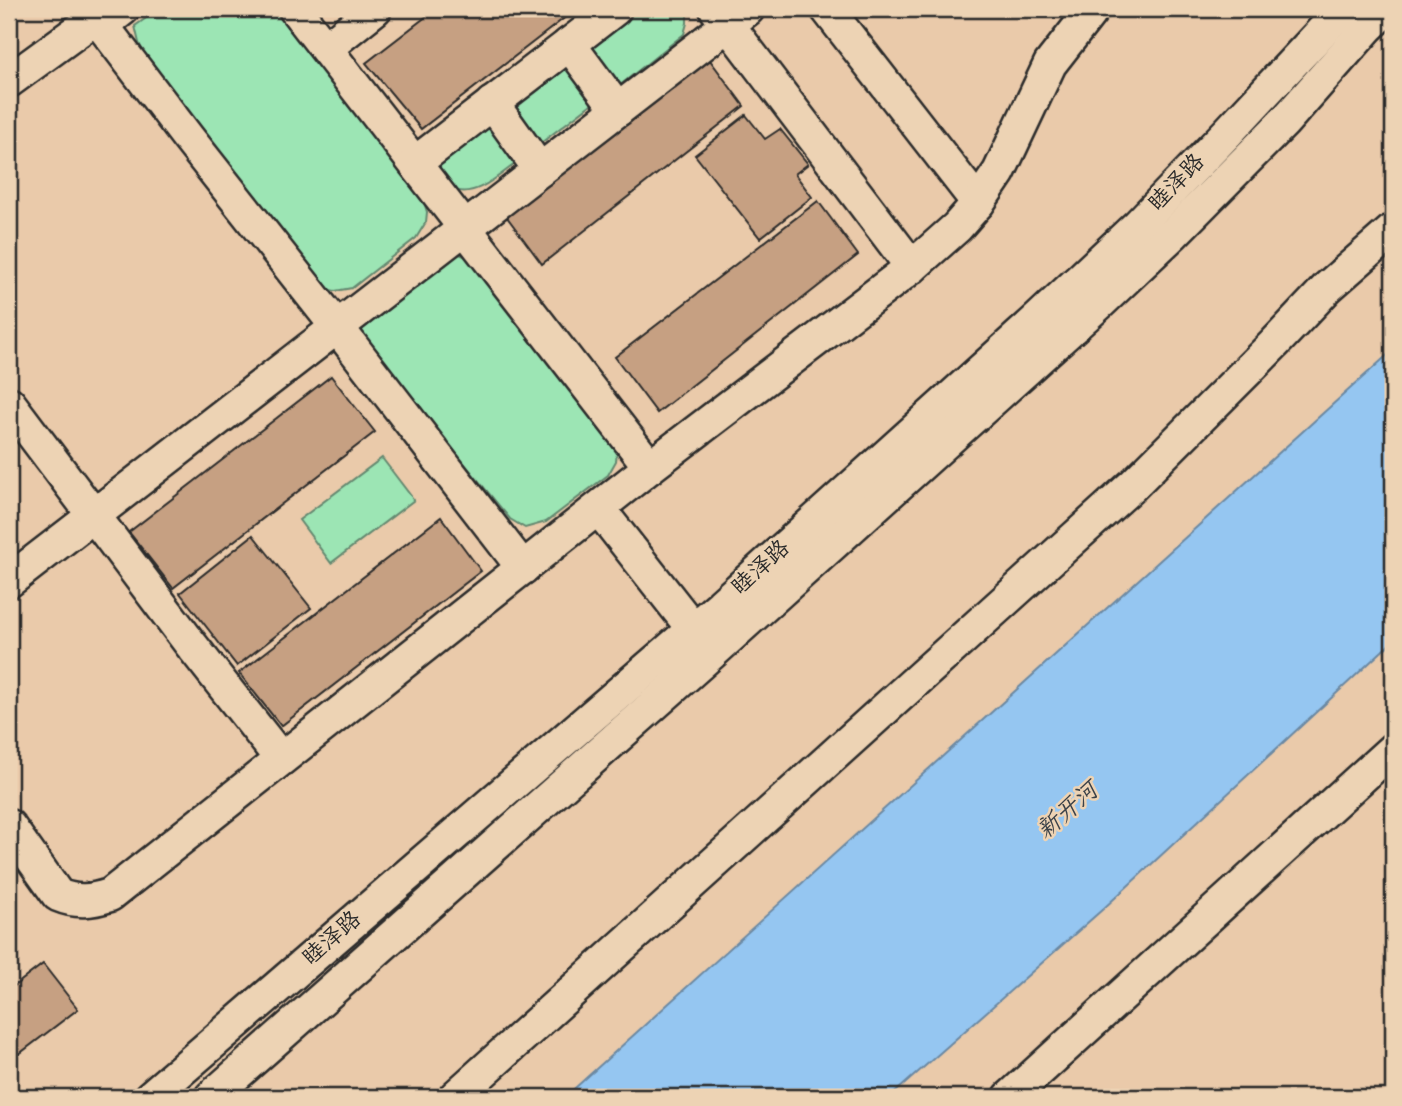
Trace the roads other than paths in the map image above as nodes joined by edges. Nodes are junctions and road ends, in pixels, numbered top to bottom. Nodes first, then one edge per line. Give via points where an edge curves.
1 (295, 9) edge
2 (375, 9) edge
3 (615, 9) edge
4 (827, 9) edge
5 (1093, 9) edge
6 (1343, 9) edge
7 (1387, 9) edge
8 (108, 14) edge
9 (731, 14) edge
10 (569, 44) junction
11 (326, 48) junction
12 (12, 73) edge
13 (492, 103) junction
14 (618, 110) junction
15 (415, 163) junction
16 (540, 170) junction
17 (978, 203) junction
18 (465, 228) junction
19 (1393, 230) edge
20 (912, 267) junction
21 (337, 327) junction
22 (9, 403) edge
23 (650, 467) junction
24 (598, 509) junction
25 (93, 516) junction
26 (523, 568) junction
27 (9, 581) edge
28 (703, 641) junction
29 (1393, 748) edge
30 (281, 759) junction
31 (9, 826) edge
32 (150, 1097) edge
33 (211, 1097) edge
34 (456, 1097) edge
35 (1010, 1097) edge

1 - 11 street
2 - 11 street
3 - 10 street
4 - 17 street
5 - 17 street via 1050,64 999,172
6 - 28 street, 睦泽路 via 1138,225
7 - 28 street, 睦泽路 via 1284,122 1091,311
8 - 12 street
8 - 21 street via 188,138
9 - 14 street
9 - 20 street
10 - 13 street
10 - 14 street
11 - 15 street
13 - 15 street
13 - 16 street
14 - 16 street
15 - 18 street
16 - 18 street
17 - 20 street
18 - 21 street
18 - 23 street
19 - 34 street via 1328,287 1132,485
20 - 23 street
21 - 25 street
21 - 26 street
22 - 25 street
23 - 24 street
24 - 26 street
24 - 28 street
25 - 27 street
25 - 30 street
26 - 30 street
28 - 32 street, 睦泽路
28 - 33 street, 睦泽路
29 - 35 street
30 - 31 street via 110,895 91,901 58,895

